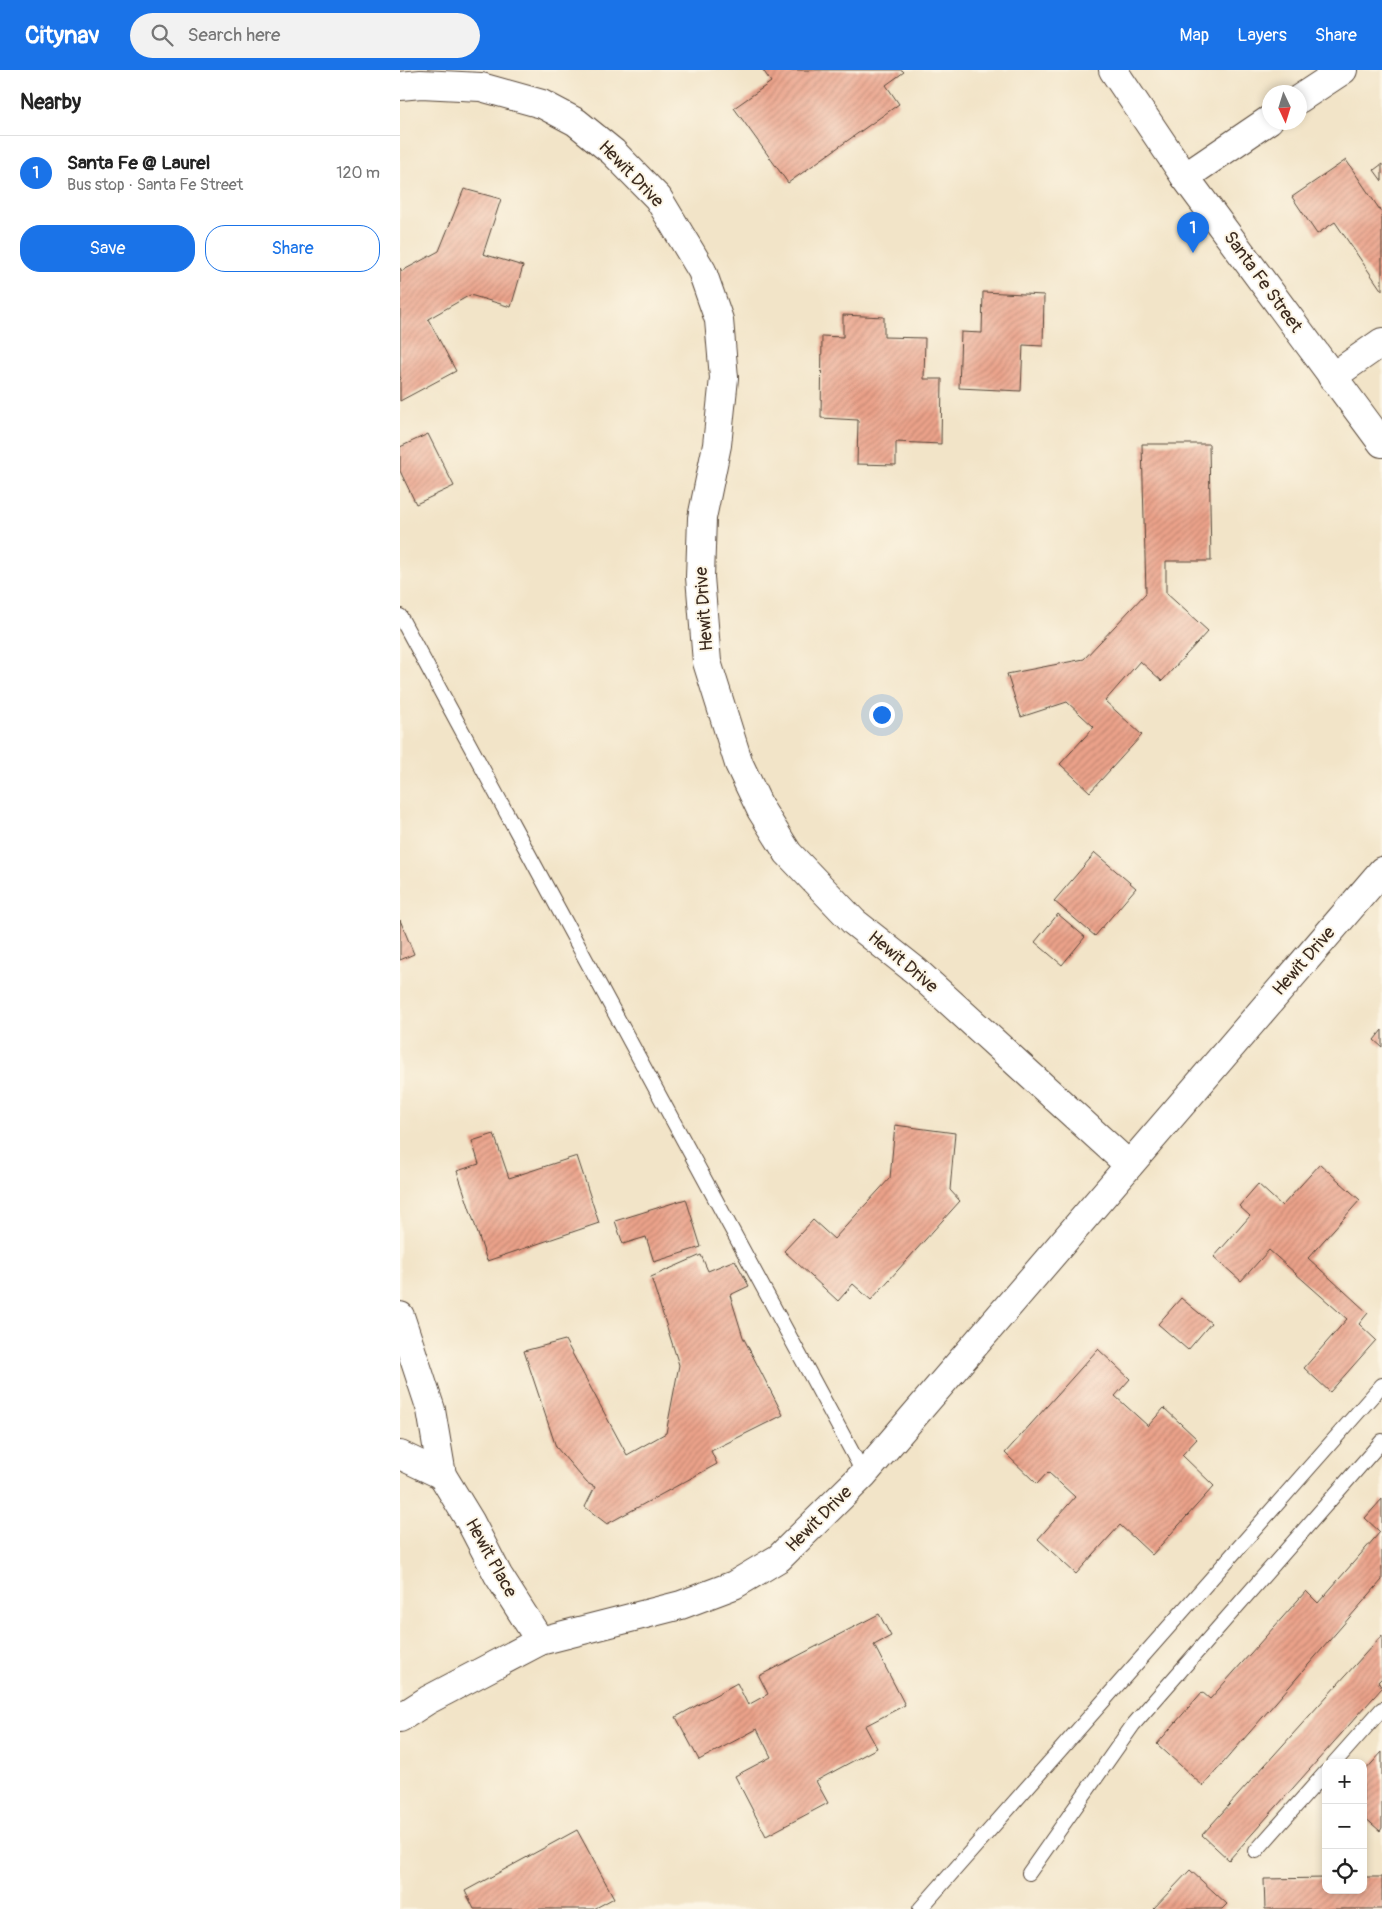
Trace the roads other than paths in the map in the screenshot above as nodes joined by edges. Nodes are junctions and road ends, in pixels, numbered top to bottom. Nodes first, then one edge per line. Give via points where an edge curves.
1 (1112, 70) edge
2 (1343, 70) edge
3 (400, 86) edge
4 (1307, 95) edge
5 (1262, 125) edge
6 (1185, 177) junction
7 (1382, 342) edge
8 (1332, 377) junction
9 (1382, 443) edge
10 (400, 616) edge
11 (1382, 871) edge
12 (1129, 1165) junction
13 (400, 1316) edge
14 (1382, 1385) edge
15 (1382, 1441) edge
16 (400, 1455) edge
17 (864, 1474) junction
18 (442, 1475) junction
19 (540, 1641) junction
20 (1382, 1709) edge
21 (400, 1718) edge
22 (1338, 1759) edge
23 (1322, 1777) edge
24 (1256, 1851) dead end
25 (1029, 1873) dead end
26 (920, 1909) edge

1 - 6 street, Santa Fe Street
2 - 4 street
3 - 12 street, Hewit Drive via 481,87 542,104 576,122 606,146 658,198 702,270 719,320 724,378 717,445 702,518 701,586 707,662 739,764 788,853 854,922 916,971
5 - 6 street
6 - 8 street, Santa Fe Street
7 - 8 street
8 - 9 street, Santa Fe Street
10 - 17 lane
11 - 12 street, Hewit Drive
12 - 17 street, Hewit Drive
13 - 18 street, Hewit Place via 431,1410
14 - 26 lane
15 - 25 lane via 1133,1725
16 - 18 street
17 - 19 street, Hewit Drive via 778,1558 734,1585 681,1605
18 - 19 street, Hewit Place via 498,1575
19 - 21 street, Hewit Drive
20 - 22 lane
23 - 24 lane

